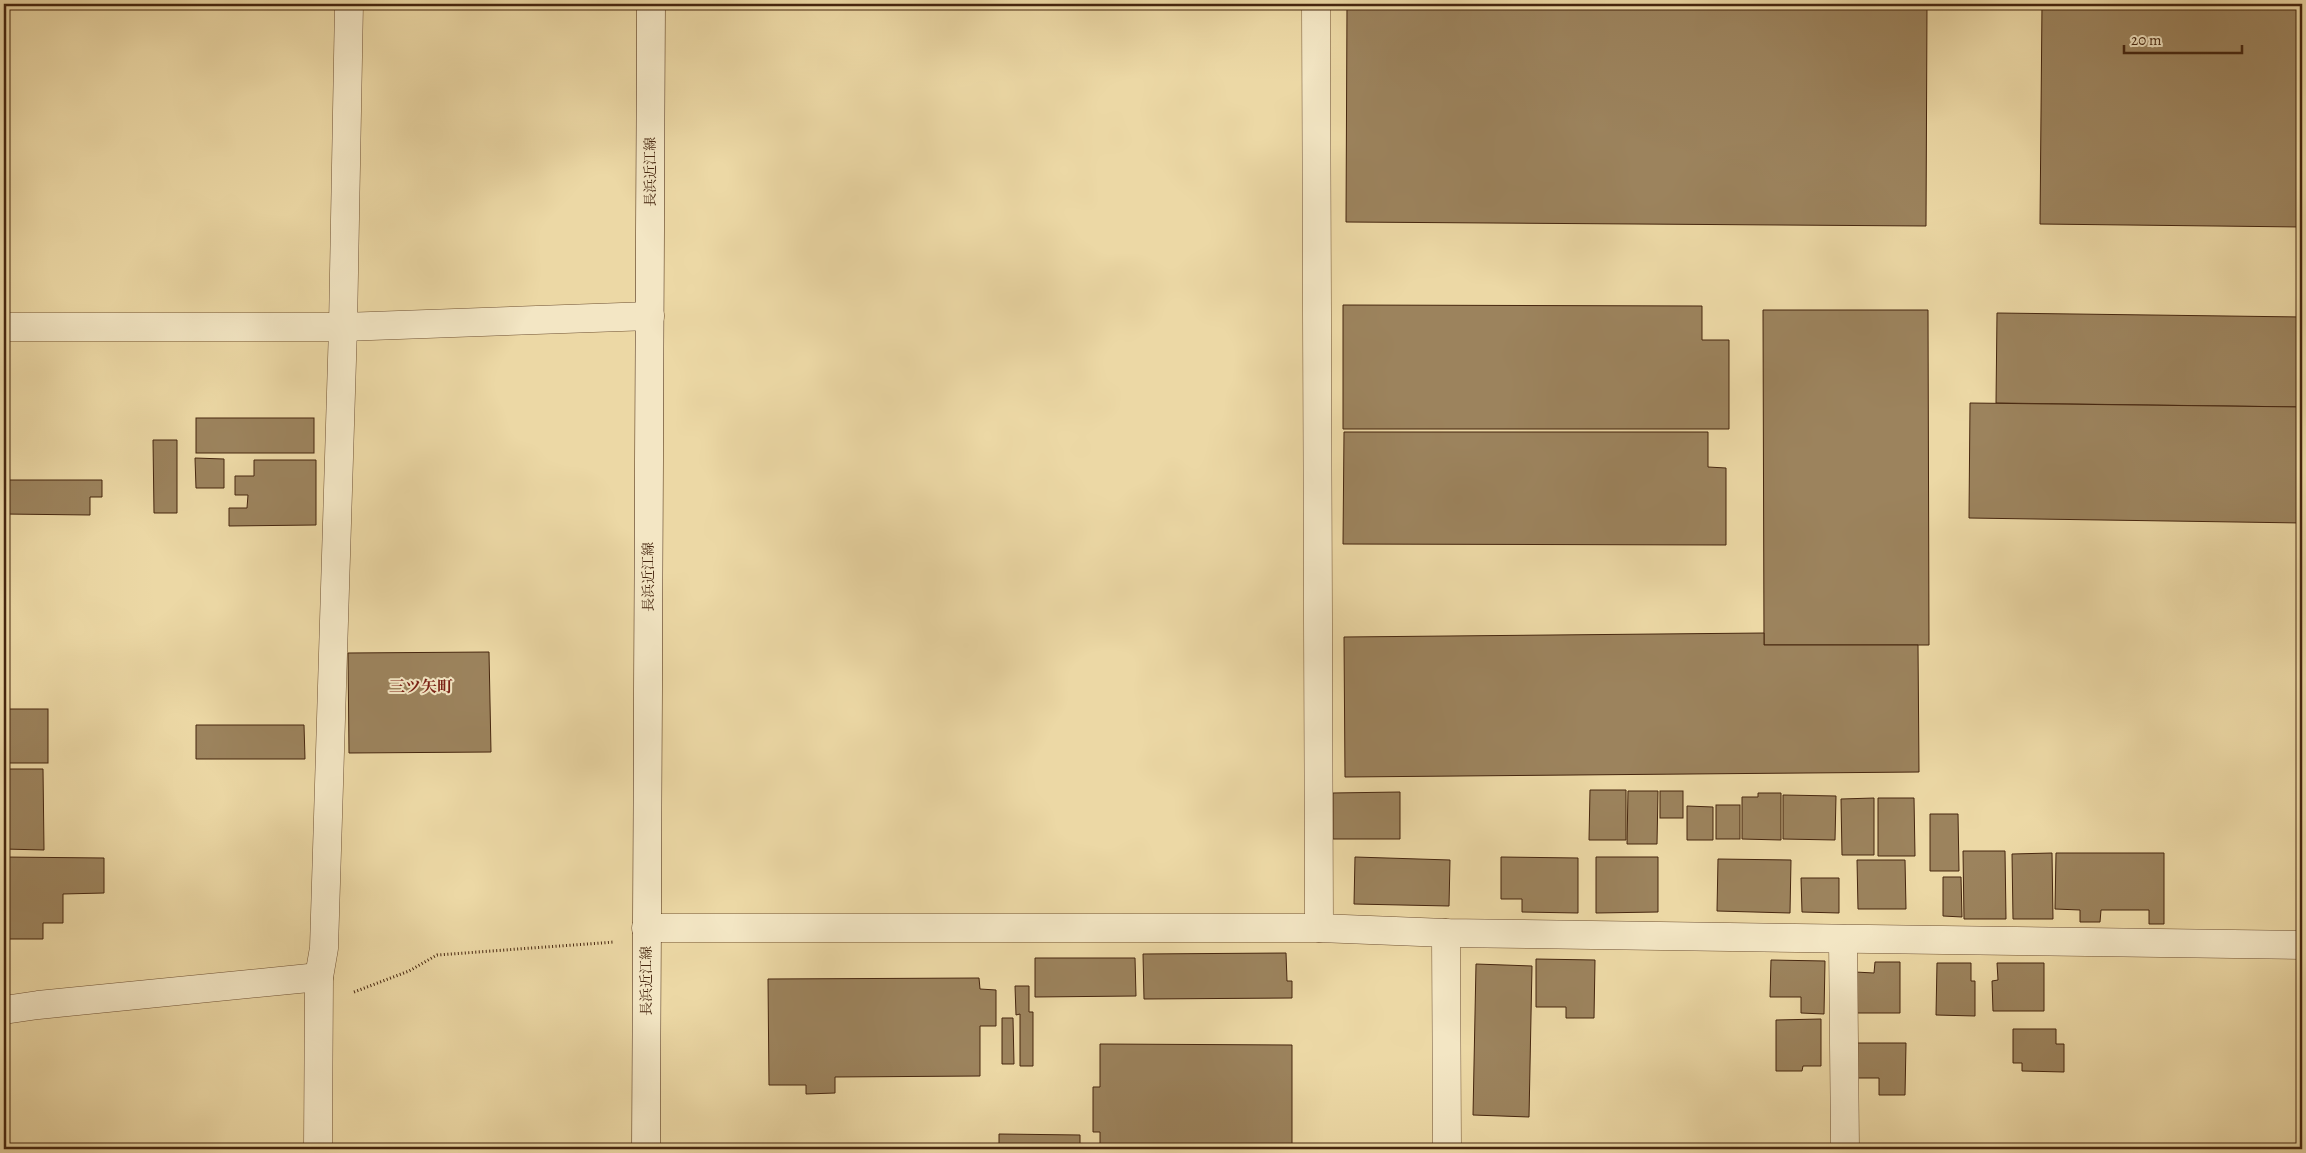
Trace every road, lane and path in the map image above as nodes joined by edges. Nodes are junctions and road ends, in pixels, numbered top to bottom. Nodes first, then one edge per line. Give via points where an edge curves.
1 (349, 4) edge
2 (651, 4) edge
3 (1316, 4) edge
4 (650, 316) junction
5 (4, 327) edge
6 (343, 328) junction
7 (646, 928) junction
8 (1319, 928) junction
9 (1446, 933) junction
10 (1843, 939) junction
11 (621, 942) dead end
12 (2302, 945) edge
13 (319, 990) junction
14 (4, 1010) edge
15 (318, 1149) edge
16 (646, 1149) edge
17 (1447, 1149) edge
18 (1845, 1149) edge

1 - 6 street
2 - 4 street, 長浜近江線
3 - 8 street
4 - 6 street
4 - 7 street, 長浜近江線
5 - 6 street
6 - 13 street via 324,948
7 - 8 street
7 - 16 street, 長浜近江線
8 - 9 street
9 - 10 street
9 - 17 street
10 - 12 street
10 - 18 street
11 - 13 path via 437,955 379,984
13 - 14 street via 38,1005
13 - 15 street

